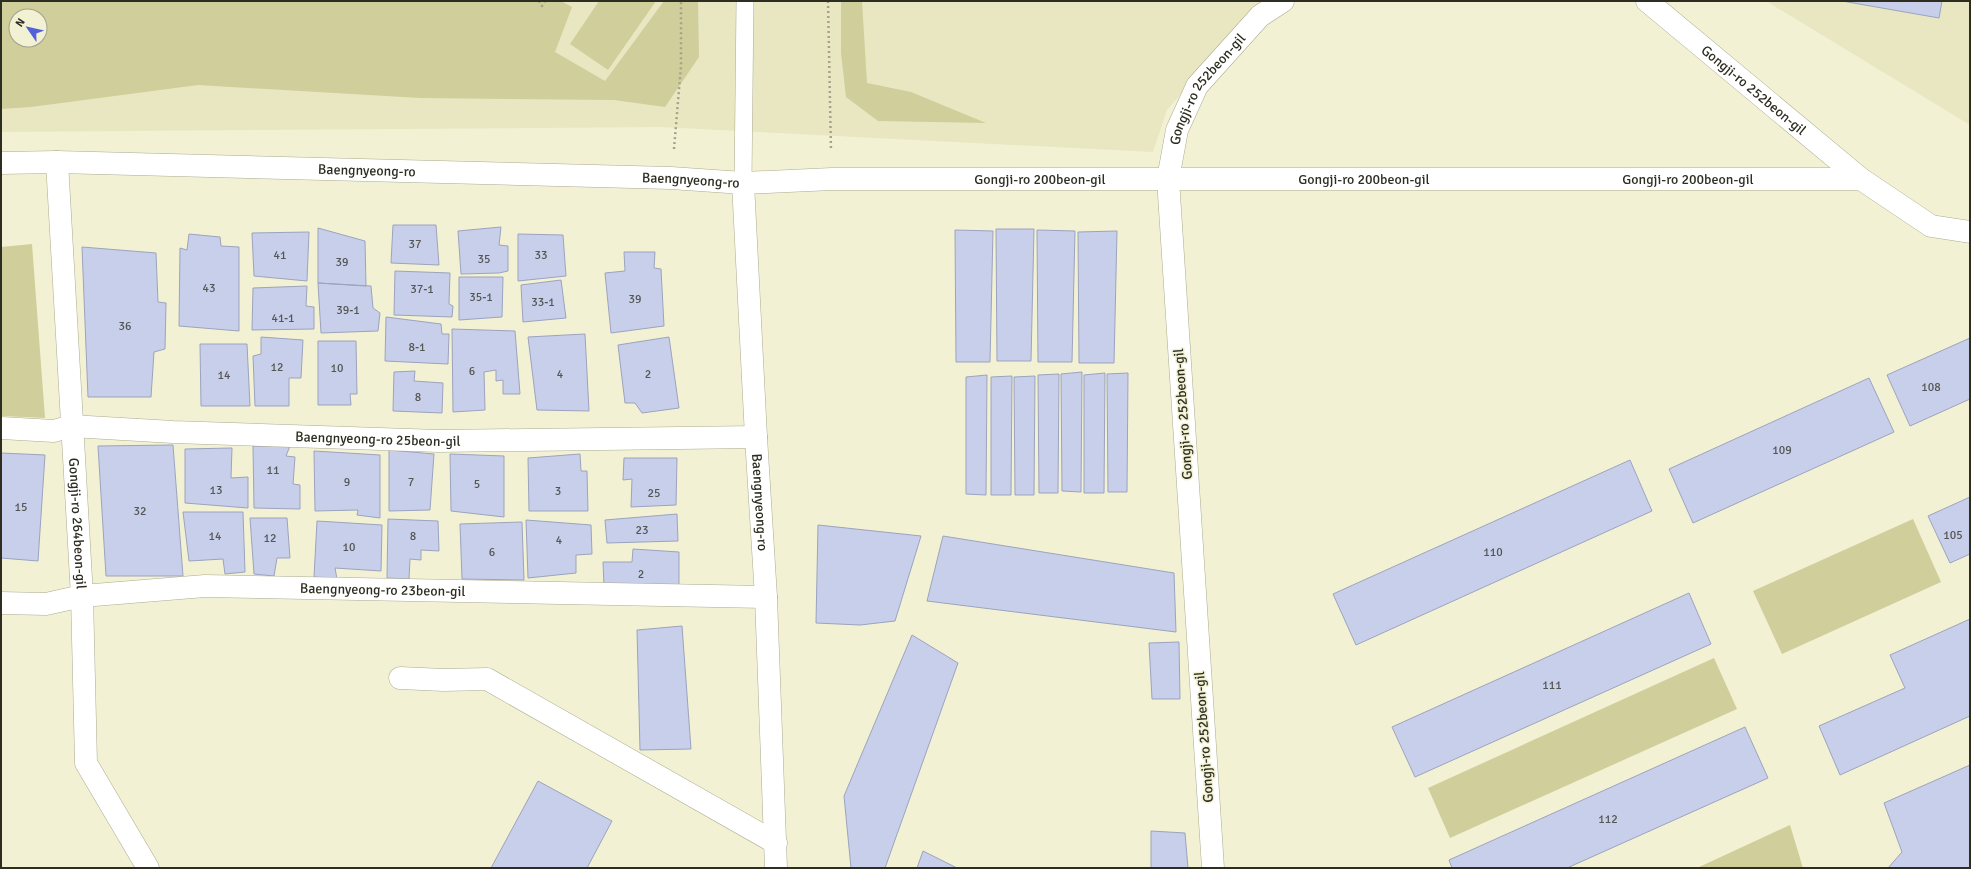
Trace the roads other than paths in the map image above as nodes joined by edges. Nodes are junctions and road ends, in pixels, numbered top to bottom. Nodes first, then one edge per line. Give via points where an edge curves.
1 (745, 1) edge
2 (1283, 1) edge
3 (1647, 1) edge
4 (57, 162) junction
5 (1, 163) edge
6 (1168, 179) junction
7 (1862, 179) junction
8 (743, 183) junction
9 (1970, 232) edge
10 (71, 426) junction
11 (1, 428) edge
12 (756, 437) junction
13 (82, 596) junction
14 (766, 597) junction
15 (1, 603) edge
16 (400, 678) dead end
17 (776, 843) junction
18 (148, 868) edge
19 (776, 868) edge
20 (1213, 868) edge

1 - 8 lane
2 - 6 street, Gongji-ro 252beon-gil via 1260,16 1197,86 1177,130
3 - 7 street, Gongji-ro 252beon-gil
4 - 5 street, Baengnyeong-ro
4 - 8 street, Baengnyeong-ro via 671,178
4 - 10 street, Gongji-ro 264beon-gil
6 - 7 street, Gongji-ro 200beon-gil
6 - 8 street, Gongji-ro 200beon-gil via 832,179
6 - 20 street, Gongji-ro 252beon-gil
7 - 9 street via 1931,226
8 - 12 street, Baengnyeong-ro
10 - 11 street, Baengnyeong-ro 25beon-gil via 54,431
10 - 12 street, Baengnyeong-ro 25beon-gil via 173,432 438,440
10 - 13 street, Gongji-ro 264beon-gil
12 - 14 street, Baengnyeong-ro
13 - 14 street, Baengnyeong-ro 23beon-gil via 205,586
13 - 15 street, Baengnyeong-ro 23beon-gil via 46,604
13 - 18 street, Gongji-ro 264beon-gil via 86,762
14 - 17 street, Baengnyeong-ro
16 - 17 street via 487,679
17 - 19 street, Baengnyeong-ro

